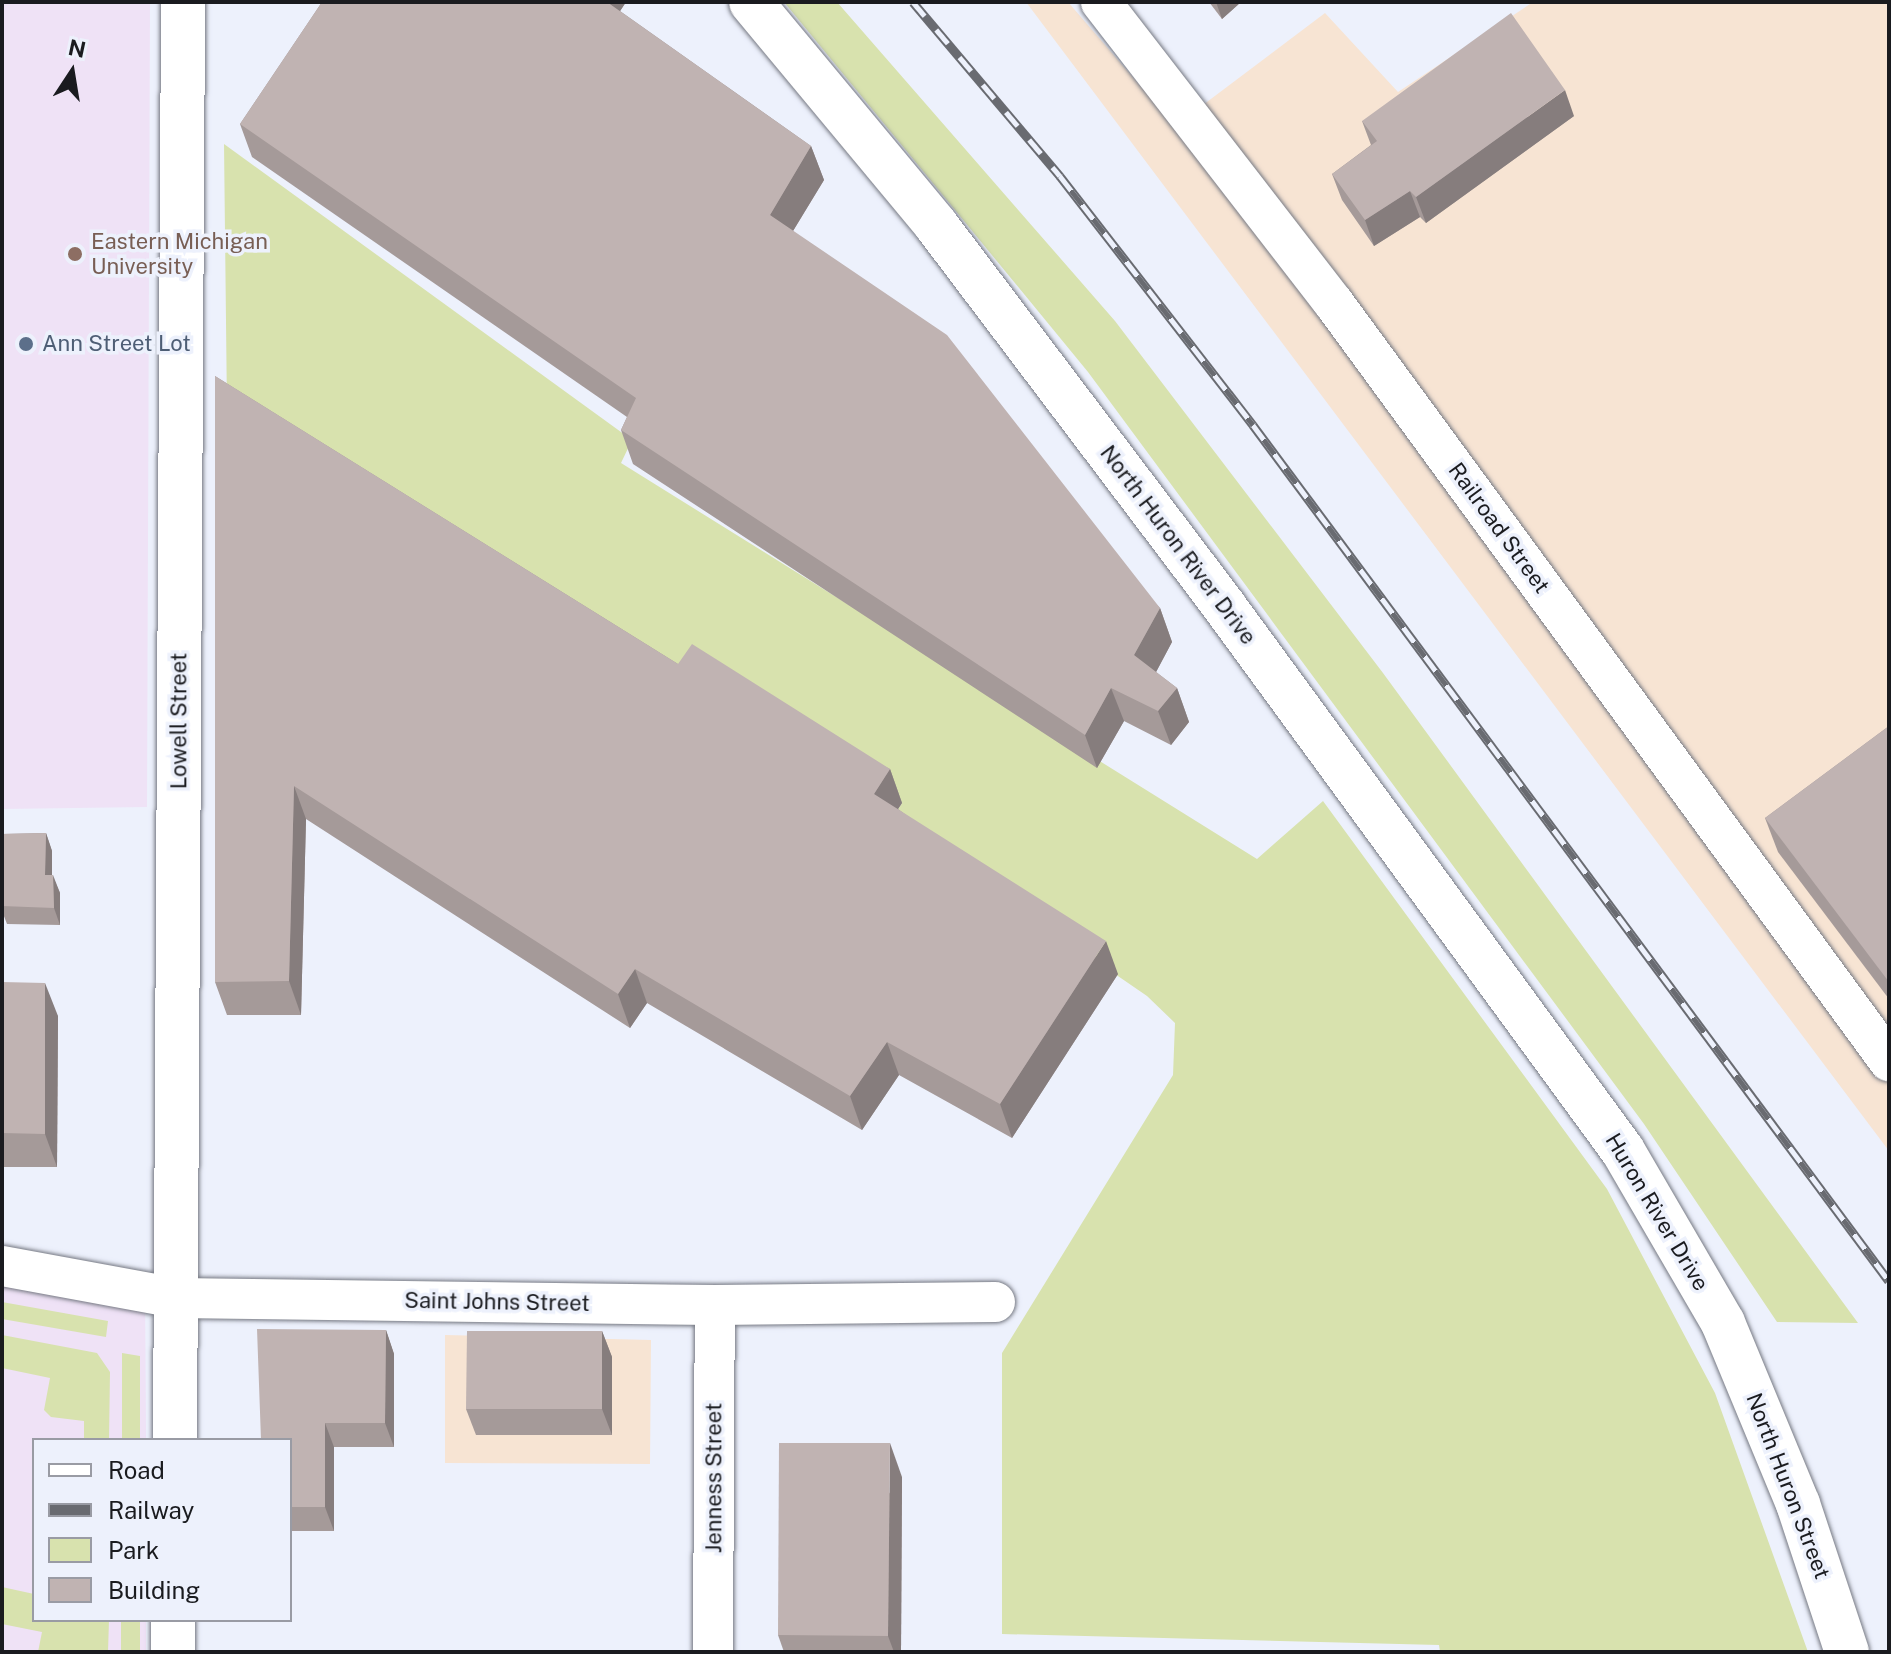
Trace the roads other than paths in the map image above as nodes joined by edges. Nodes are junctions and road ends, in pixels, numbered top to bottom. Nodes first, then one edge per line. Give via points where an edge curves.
1 (183, 2) edge
2 (751, 2) edge
3 (1101, 2) edge
4 (1889, 1061) edge
5 (1588, 1102) joint
6 (2, 1266) edge
7 (177, 1298) junction
8 (995, 1302) dead end
9 (715, 1305) junction
10 (1723, 1323) joint
11 (175, 1438) edge
12 (173, 1622) edge
13 (173, 1652) edge
14 (713, 1652) edge
15 (1847, 1652) edge

1 - 7 main road, Lowell Street
2 - 5 main road, North Huron River Drive via 946,237
3 - 4 street, Railroad Street via 1333,302
5 - 10 main road, Huron River Drive via 1623,1151
6 - 7 street, Saint Johns Street
7 - 9 street, Saint Johns Street
7 - 11 main road, Lowell Street
8 - 9 street, Saint Johns Street
9 - 14 street, Jenness Street
10 - 15 main road, North Huron Street via 1798,1504
12 - 13 main road

